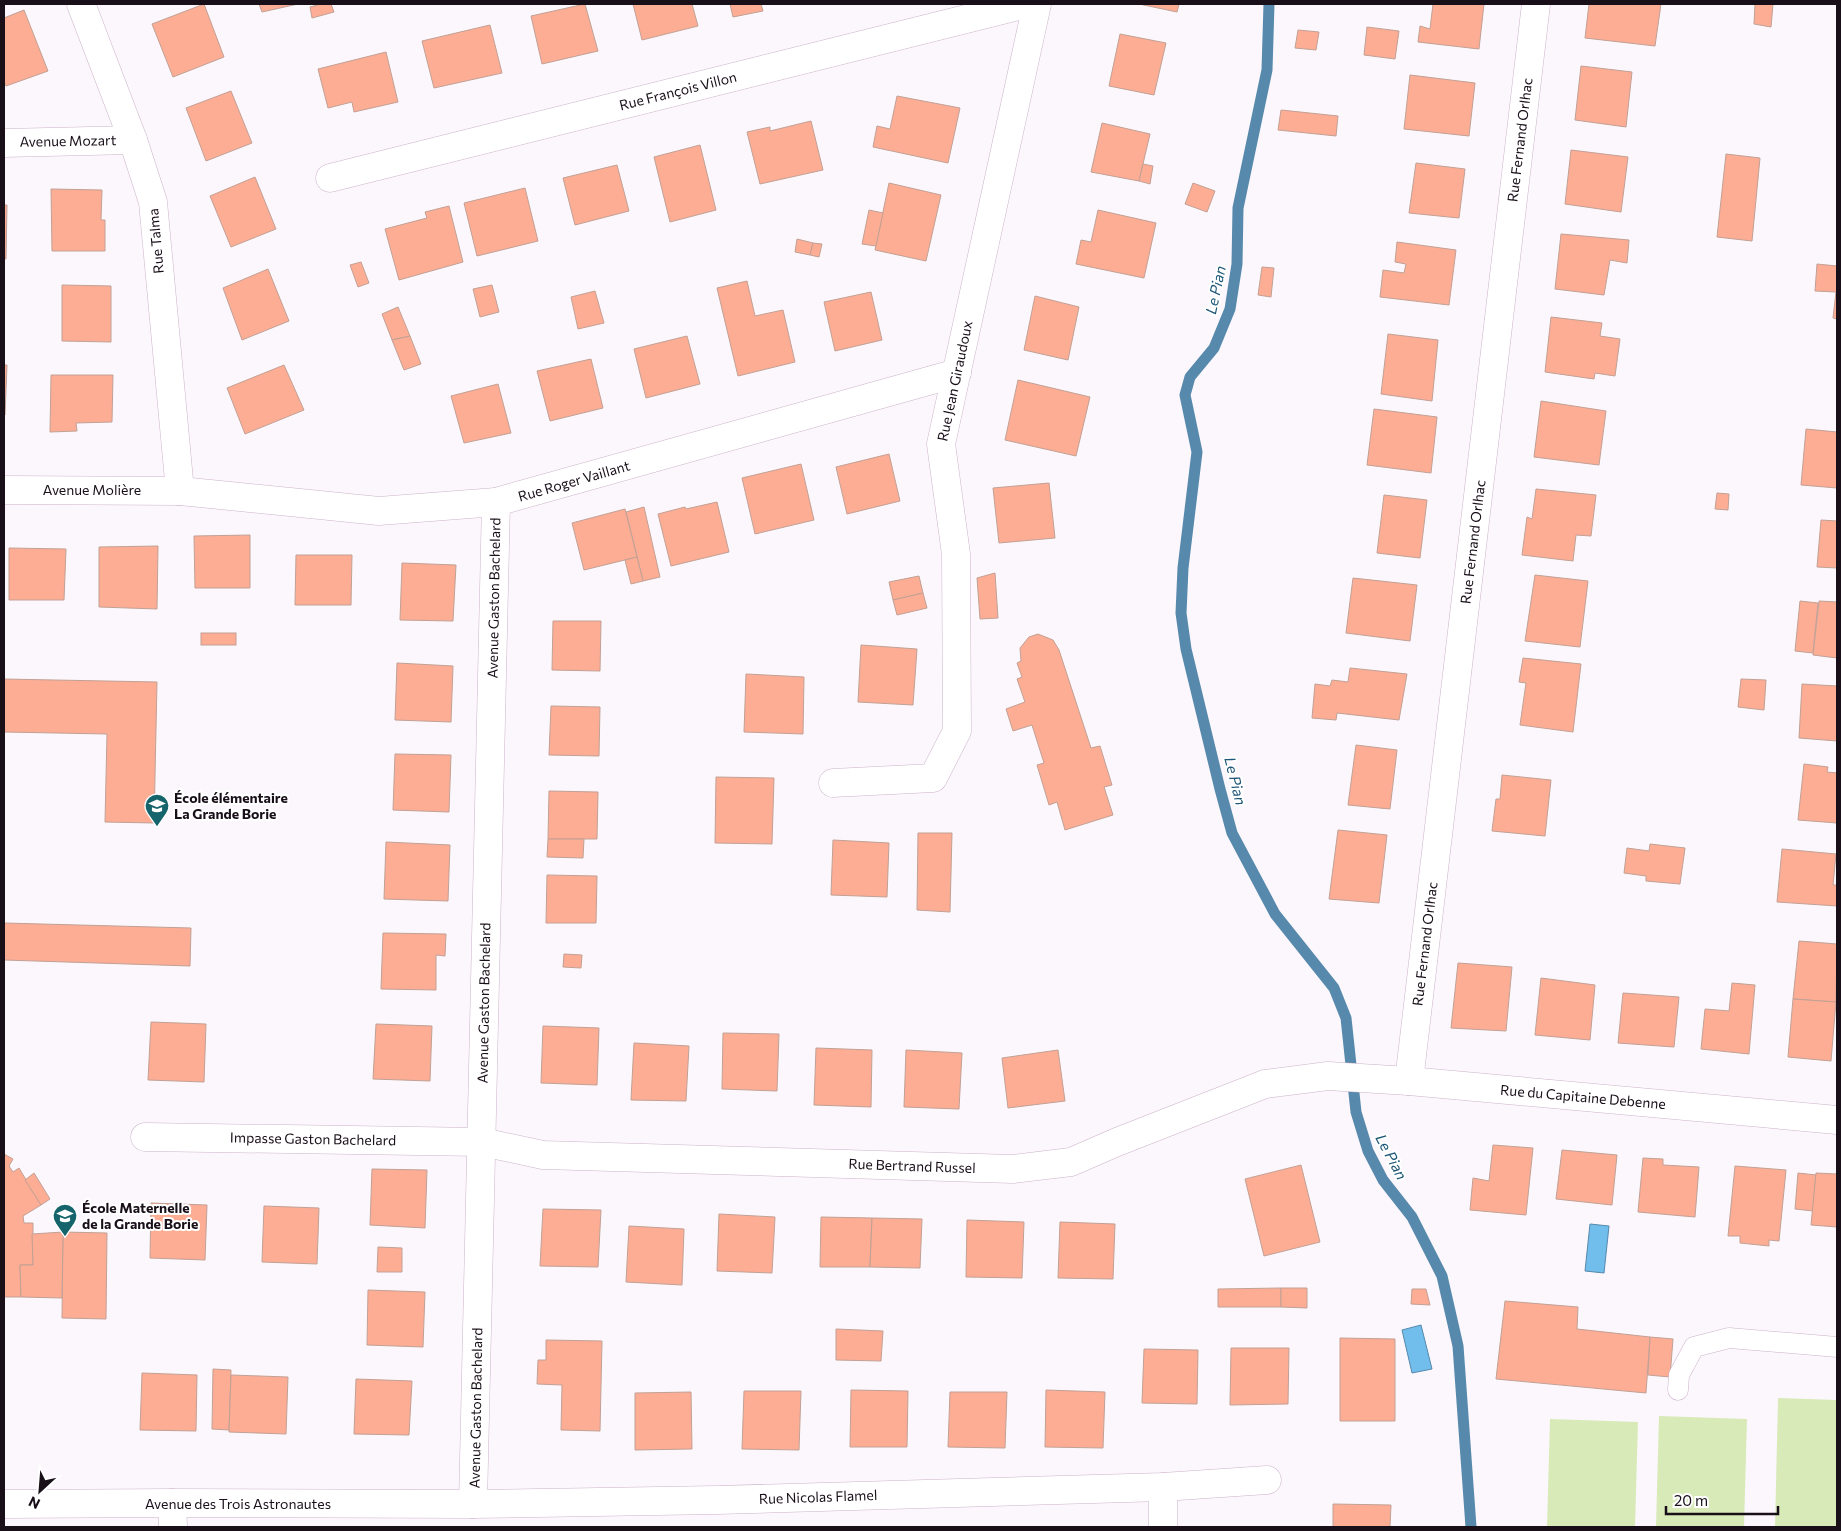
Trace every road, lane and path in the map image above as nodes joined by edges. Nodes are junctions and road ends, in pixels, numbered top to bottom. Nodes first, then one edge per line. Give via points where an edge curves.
1 (81, 4) edge
2 (1026, 4) edge
3 (1037, 4) edge
4 (1536, 4) edge
5 (133, 140) junction
6 (4, 143) edge
7 (330, 178) dead end
8 (957, 373) junction
9 (4, 490) edge
10 (180, 491) junction
11 (496, 502) junction
12 (833, 783) dead end
13 (1328, 1076) joint
14 (1409, 1080) junction
15 (1837, 1120) edge
16 (145, 1136) dead end
17 (482, 1142) junction
18 (1837, 1348) edge
19 (1678, 1390) dead end
20 (1267, 1480) dead end
21 (1163, 1487) junction
22 (4, 1504) edge
23 (473, 1504) junction
24 (172, 1515) edge
25 (1163, 1527) edge

1 - 5 street, Rue Talma
2 - 7 street, Rue François Villon
3 - 8 street, Rue Jean Giraudoux
4 - 14 street, Rue Fernand Orlhac
5 - 6 street, Avenue Mozart
5 - 10 street, Rue Talma via 153,202
8 - 11 street, Rue Roger Vaillant
8 - 12 street, Rue Jean Giraudoux via 941,444 956,554 957,731 933,778
9 - 10 street, Avenue Molière
10 - 11 street, Rue Roger Vaillant via 378,511
11 - 17 street, Avenue Gaston Bachelard
13 - 14 street, Rue du Capitaine Debenne
13 - 17 street, Rue Bertrand Russel via 1265,1084 1071,1162 1013,1168 543,1155
14 - 15 street, Rue du Capitaine Debenne
16 - 17 street, Impasse Gaston Bachelard
17 - 23 street, Avenue Gaston Bachelard
18 - 19 lane via 1729,1338 1694,1348 1679,1376
20 - 21 street, Rue Nicolas Flamel
21 - 23 street, Rue Nicolas Flamel
21 - 25 street
22 - 24 street, Avenue des Trois Astronautes
23 - 24 street, Avenue des Trois Astronautes

